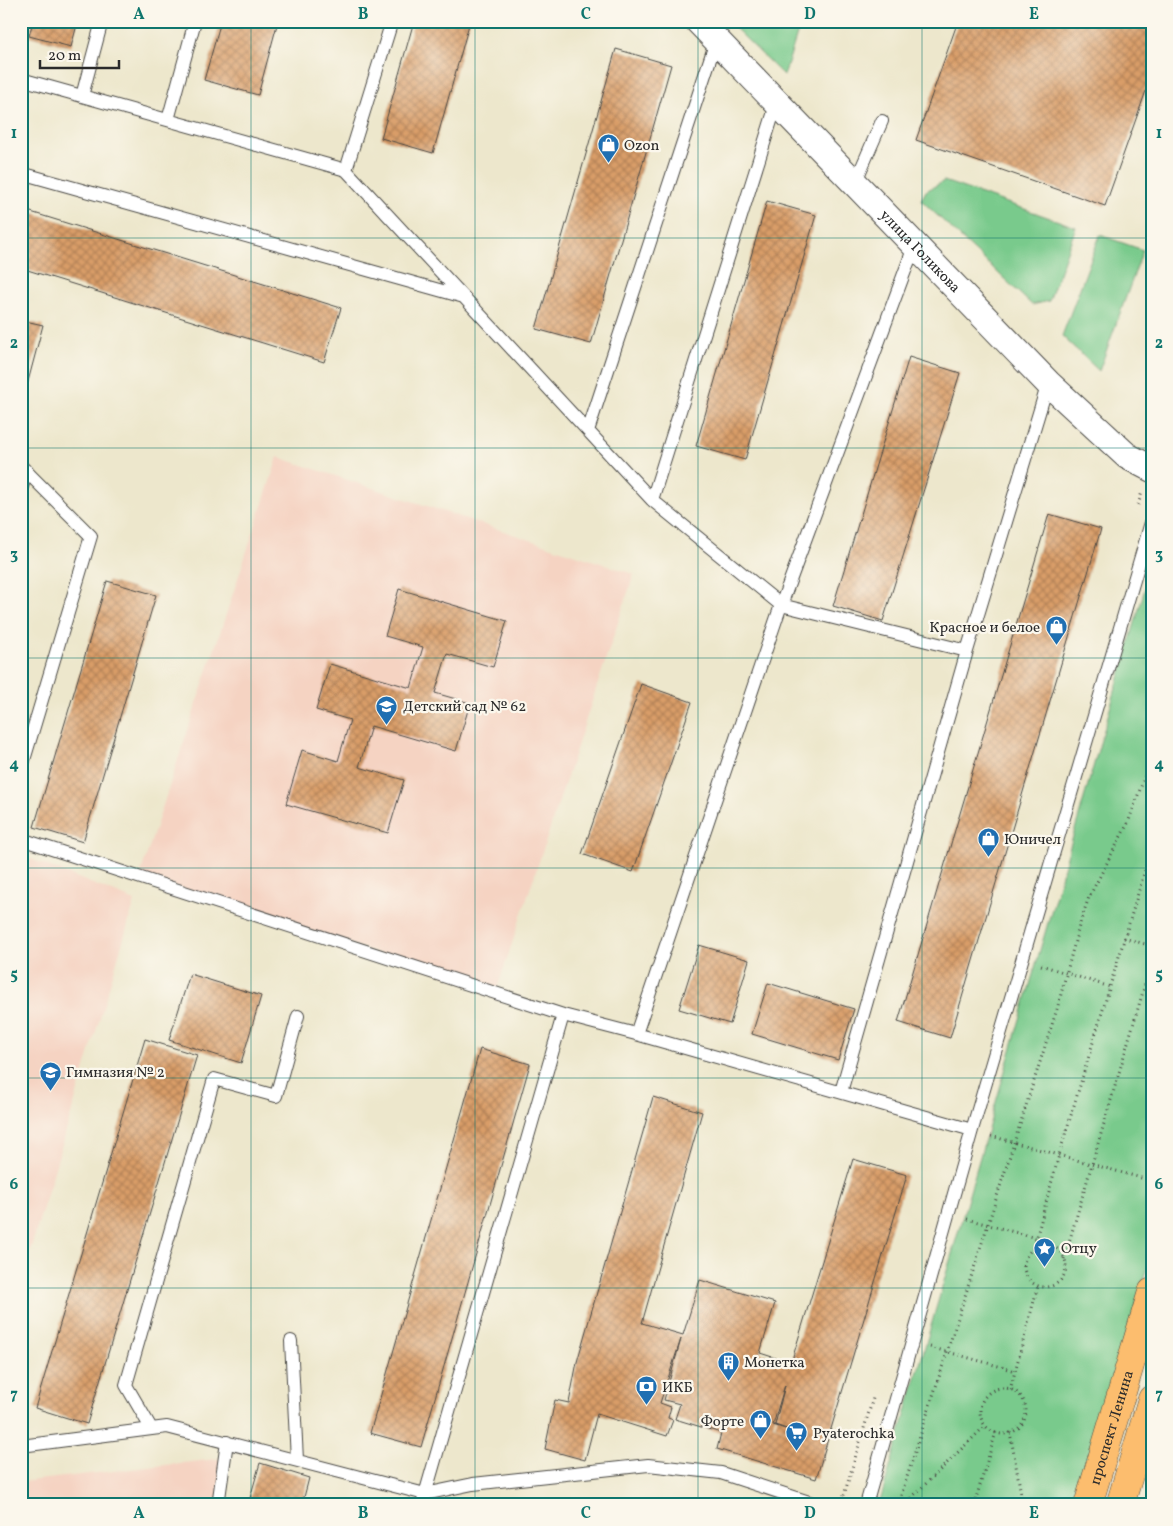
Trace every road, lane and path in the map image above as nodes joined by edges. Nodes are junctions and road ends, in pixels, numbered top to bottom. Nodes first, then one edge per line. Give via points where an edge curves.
1 (102, 21) edge
2 (195, 21) edge
3 (392, 21) edge
4 (698, 21) edge
5 (716, 41) junction
6 (21, 79) edge
7 (82, 96) junction
8 (777, 102) junction
9 (168, 120) junction
10 (882, 121) dead end
11 (346, 170) junction
12 (21, 173) edge
13 (855, 183) junction
14 (915, 244) junction
15 (464, 296) junction
16 (1048, 383) junction
17 (588, 431) junction
18 (24, 469) edge
19 (1152, 469) edge
20 (21, 490) edge
21 (652, 500) junction
22 (1152, 519) edge
23 (781, 605) junction
24 (967, 651) junction
25 (1152, 756) edge
26 (21, 770) edge
27 (21, 840) edge
28 (1152, 847) edge
29 (1124, 938) junction
30 (1152, 946) edge
31 (1022, 959) junction
32 (1152, 961) edge
33 (1066, 973) junction
34 (1110, 987) junction
35 (563, 1015) junction
36 (298, 1016) dead end
37 (636, 1034) junction
38 (841, 1092) junction
39 (972, 1130) junction
40 (1014, 1142) junction
41 (1059, 1155) junction
42 (1092, 1164) junction
43 (1152, 1181) edge
44 (948, 1214) junction
45 (988, 1224) junction
46 (1036, 1238) junction
47 (1033, 1250) junction
48 (1064, 1259) junction
49 (1038, 1286) junction
50 (1152, 1292) edge
51 (291, 1341) dead end
52 (912, 1342) junction
53 (947, 1352) junction
54 (1016, 1371) junction
55 (1010, 1390) junction
56 (1152, 1399) edge
57 (985, 1426) junction
58 (151, 1428) junction
59 (996, 1432) junction
60 (1010, 1432) junction
61 (227, 1442) junction
62 (21, 1446) edge
63 (297, 1460) junction
64 (424, 1500) edge
65 (218, 1505) edge
66 (818, 1505) edge
67 (866, 1505) edge
68 (898, 1505) edge
69 (904, 1505) edge
70 (974, 1505) edge
71 (1022, 1505) edge
72 (1088, 1505) edge
73 (1120, 1505) edge

1 - 7 lane
2 - 9 lane
3 - 11 lane
4 - 5 street, улица Голикова
5 - 8 street, улица Голикова
5 - 17 lane
6 - 7 lane
7 - 9 lane
8 - 13 street, улица Голикова
8 - 21 lane
9 - 11 lane
10 - 13 lane
11 - 15 lane
12 - 15 lane
13 - 14 street, улица Голикова
14 - 16 street, улица Голикова
14 - 23 lane
15 - 17 lane
16 - 19 street, улица Голикова via 1127,456
16 - 24 lane
17 - 21 lane
18 - 20 lane
18 - 26 lane via 91,536
21 - 23 lane
22 - 31 lane
23 - 24 lane
23 - 37 lane
24 - 38 lane
25 - 33 path via 1128,823 1089,897
27 - 35 lane
28 - 29 path
29 - 30 path
29 - 34 path
31 - 33 path
31 - 39 lane
32 - 42 path
33 - 34 path
33 - 40 path
34 - 41 path
35 - 37 lane
35 - 64 lane
36 - 58 lane via 276,1096 214,1079 126,1385
37 - 38 lane
38 - 39 lane
39 - 40 path
39 - 44 lane
40 - 41 path
40 - 45 path
41 - 42 path
41 - 46 path
42 - 43 path
42 - 48 path
44 - 45 path
44 - 52 lane
45 - 46 path
45 - 53 path
46 - 47 path
47 - 48 path via 1050,1246 1057,1249
47 - 49 path via 1026,1257 1024,1270 1030,1281
48 - 49 path via 1066,1268 1060,1281 1049,1287
49 - 54 path
50 - 72 main road, проспект Ленина
51 - 63 lane
52 - 53 path
52 - 67 lane
53 - 54 path
53 - 68 path
54 - 55 path
55 - 57 path via 996,1389 984,1398 980,1412
55 - 60 path via 1017,1393 1025,1406 1019,1427
56 - 73 main road, проспект Ленина
57 - 59 path
57 - 69 path
58 - 61 lane via 167,1426
58 - 62 lane
59 - 60 path
59 - 70 path
60 - 71 path
61 - 63 lane
61 - 65 lane
63 - 64 lane
64 - 66 lane via 474,1484 648,1465 721,1473

